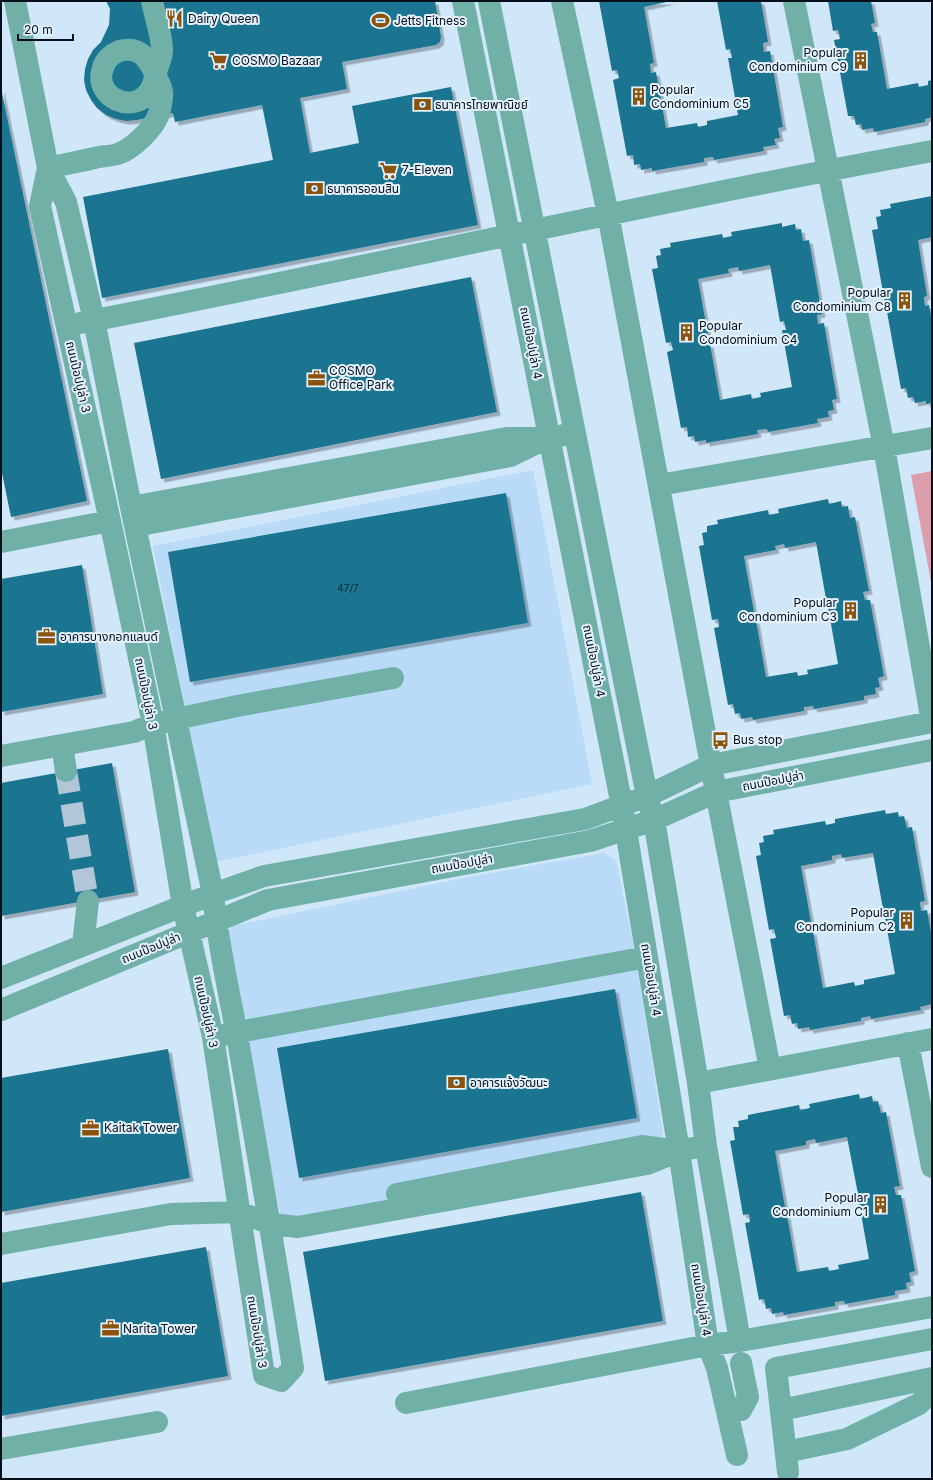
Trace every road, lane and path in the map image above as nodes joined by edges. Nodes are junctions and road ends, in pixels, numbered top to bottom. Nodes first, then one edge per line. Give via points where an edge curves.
1 (15, 1) edge
2 (152, 1) edge
3 (463, 1) edge
4 (489, 1) edge
5 (562, 1) edge
6 (794, 1) edge
7 (932, 151) edge
8 (48, 168) junction
9 (829, 170) junction
10 (608, 214) junction
11 (534, 230) junction
12 (510, 236) junction
13 (94, 320) junction
14 (67, 326) junction
15 (574, 432) junction
16 (550, 438) junction
17 (932, 438) edge
18 (884, 447) junction
19 (659, 485) junction
20 (133, 517) junction
21 (110, 521) junction
22 (1, 542) edge
23 (393, 678) dead end
24 (175, 720) junction
25 (932, 722) edge
26 (152, 724) junction
27 (1, 742) edge
28 (62, 745) junction
29 (932, 750) edge
30 (1, 756) edge
31 (712, 765) junction
32 (66, 771) tunnel mouth
33 (716, 792) junction
34 (647, 796) junction
35 (622, 806) junction
36 (654, 820) junction
37 (626, 830) junction
38 (213, 894) junction
39 (88, 901) tunnel mouth
40 (183, 906) junction
41 (215, 921) junction
42 (189, 933) junction
43 (83, 945) junction
44 (647, 957) junction
45 (1, 978) edge
46 (1, 1010) edge
47 (236, 1031) junction
48 (213, 1037) junction
49 (932, 1039) edge
50 (908, 1043) junction
51 (770, 1069) junction
52 (698, 1083) junction
53 (706, 1146) junction
54 (679, 1151) junction
55 (932, 1167) edge
56 (239, 1212) junction
57 (270, 1224) junction
58 (1, 1244) edge
59 (932, 1307) edge
60 (932, 1339) edge
61 (740, 1341) junction
62 (708, 1345) junction
63 (741, 1363) dead end
64 (932, 1378) edge
65 (932, 1391) edge
66 (406, 1403) dead end
67 (781, 1410) junction
68 (727, 1411) junction
69 (157, 1422) dead end
70 (1, 1448) edge
71 (737, 1455) dead end

1 - 8 street, ถนนป๊อปปูล่า 3
2 - 8 street via 162,50 157,69 155,75 154,81 151,89 139,100 131,103 122,102 108,95 101,80 104,64 116,52 132,50 140,53 152,65 154,72 157,78 162,92 158,116 146,135 120,153
3 - 12 street, ถนนป๊อปปูล่า 4
4 - 11 street, ถนนป๊อปปูล่า 4
5 - 10 street
6 - 9 street
7 - 9 street
8 - 13 street, ถนนป๊อปปูล่า 3 via 66,202
8 - 14 street, ถนนป๊อปปูล่า 3 via 40,206
9 - 10 street
9 - 18 street
10 - 11 street
10 - 19 street
11 - 12 street
11 - 15 street, ถนนป๊อปปูล่า 4
12 - 13 street
12 - 16 street, ถนนป๊อปปูล่า 4
13 - 14 street
13 - 20 street, ถนนป๊อปปูล่า 3
14 - 21 street, ถนนป๊อปปูล่า 3
15 - 16 street
15 - 34 street, ถนนป๊อปปูล่า 4
16 - 20 street via 507,438
16 - 35 street, ถนนป๊อปปูล่า 4
17 - 18 street
18 - 19 street
18 - 25 street
19 - 31 street
20 - 24 street, ถนนป๊อปปูล่า 3
21 - 22 street
21 - 26 street, ถนนป๊อปปูล่า 3
23 - 24 street via 237,706
24 - 26 street
24 - 38 street, ถนนป๊อปปูล่า 3
25 - 31 street, ถนนป๊อปปูล่า
26 - 27 street via 122,720
26 - 28 street via 134,732
26 - 40 street, ถนนป๊อปปูล่า 3
28 - 30 street
28 - 32 street
29 - 33 street, ถนนป๊อปปูล่า
31 - 33 street
31 - 34 street, ถนนป๊อปปูล่า
33 - 36 street, ถนนป๊อปปูล่า
33 - 51 street
34 - 35 street, ถนนป๊อปปูล่า
34 - 36 street, ถนนป๊อปปูล่า 4
35 - 37 street, ถนนป๊อปปูล่า 4
35 - 38 street, ถนนป๊อปปูล่า via 585,820 264,876
36 - 37 street, ถนนป๊อปปูล่า
36 - 52 street, ถนนป๊อปปูล่า 4
37 - 41 street, ถนนป๊อปปูล่า via 590,841 268,900
37 - 44 street, ถนนป๊อปปูล่า 4
38 - 40 street, ถนนป๊อปปูล่า
38 - 41 street, ถนนป๊อปปูล่า 3
39 - 43 street
40 - 42 street, ถนนป๊อปปูล่า 3
40 - 43 street, ถนนป๊อปปูล่า
41 - 42 street, ถนนป๊อปปูล่า
41 - 47 street, ถนนป๊อปปูล่า 3
42 - 46 street, ถนนป๊อปปูล่า
42 - 48 street, ถนนป๊อปปูล่า 3
43 - 45 street, ถนนป๊อปปูล่า
44 - 47 street
44 - 54 street, ถนนป๊อปปูล่า 4
47 - 48 street
47 - 57 street, ถนนป๊อปปูล่า 3
48 - 56 street, ถนนป๊อปปูล่า 3
49 - 50 street
50 - 51 street
50 - 55 street
51 - 52 street
52 - 53 street, ถนนป๊อปปูล่า 4
53 - 54 street
53 - 61 street, ถนนป๊อปปูล่า 4
54 - 57 street via 642,1146 290,1215
54 - 62 street, ถนนป๊อปปูล่า 4
56 - 57 street
56 - 57 street, ถนนป๊อปปูล่า 3 via 264,1375 281,1381 293,1368
56 - 58 street via 171,1214
59 - 61 street
60 - 67 street via 776,1368
61 - 62 street, ถนนป๊อปปูล่า 4
62 - 66 street
62 - 68 street via 717,1368
63 - 68 street via 748,1397 741,1410
64 - 67 street
65 - 67 street via 919,1404 847,1439 787,1462
68 - 71 street
69 - 70 street

